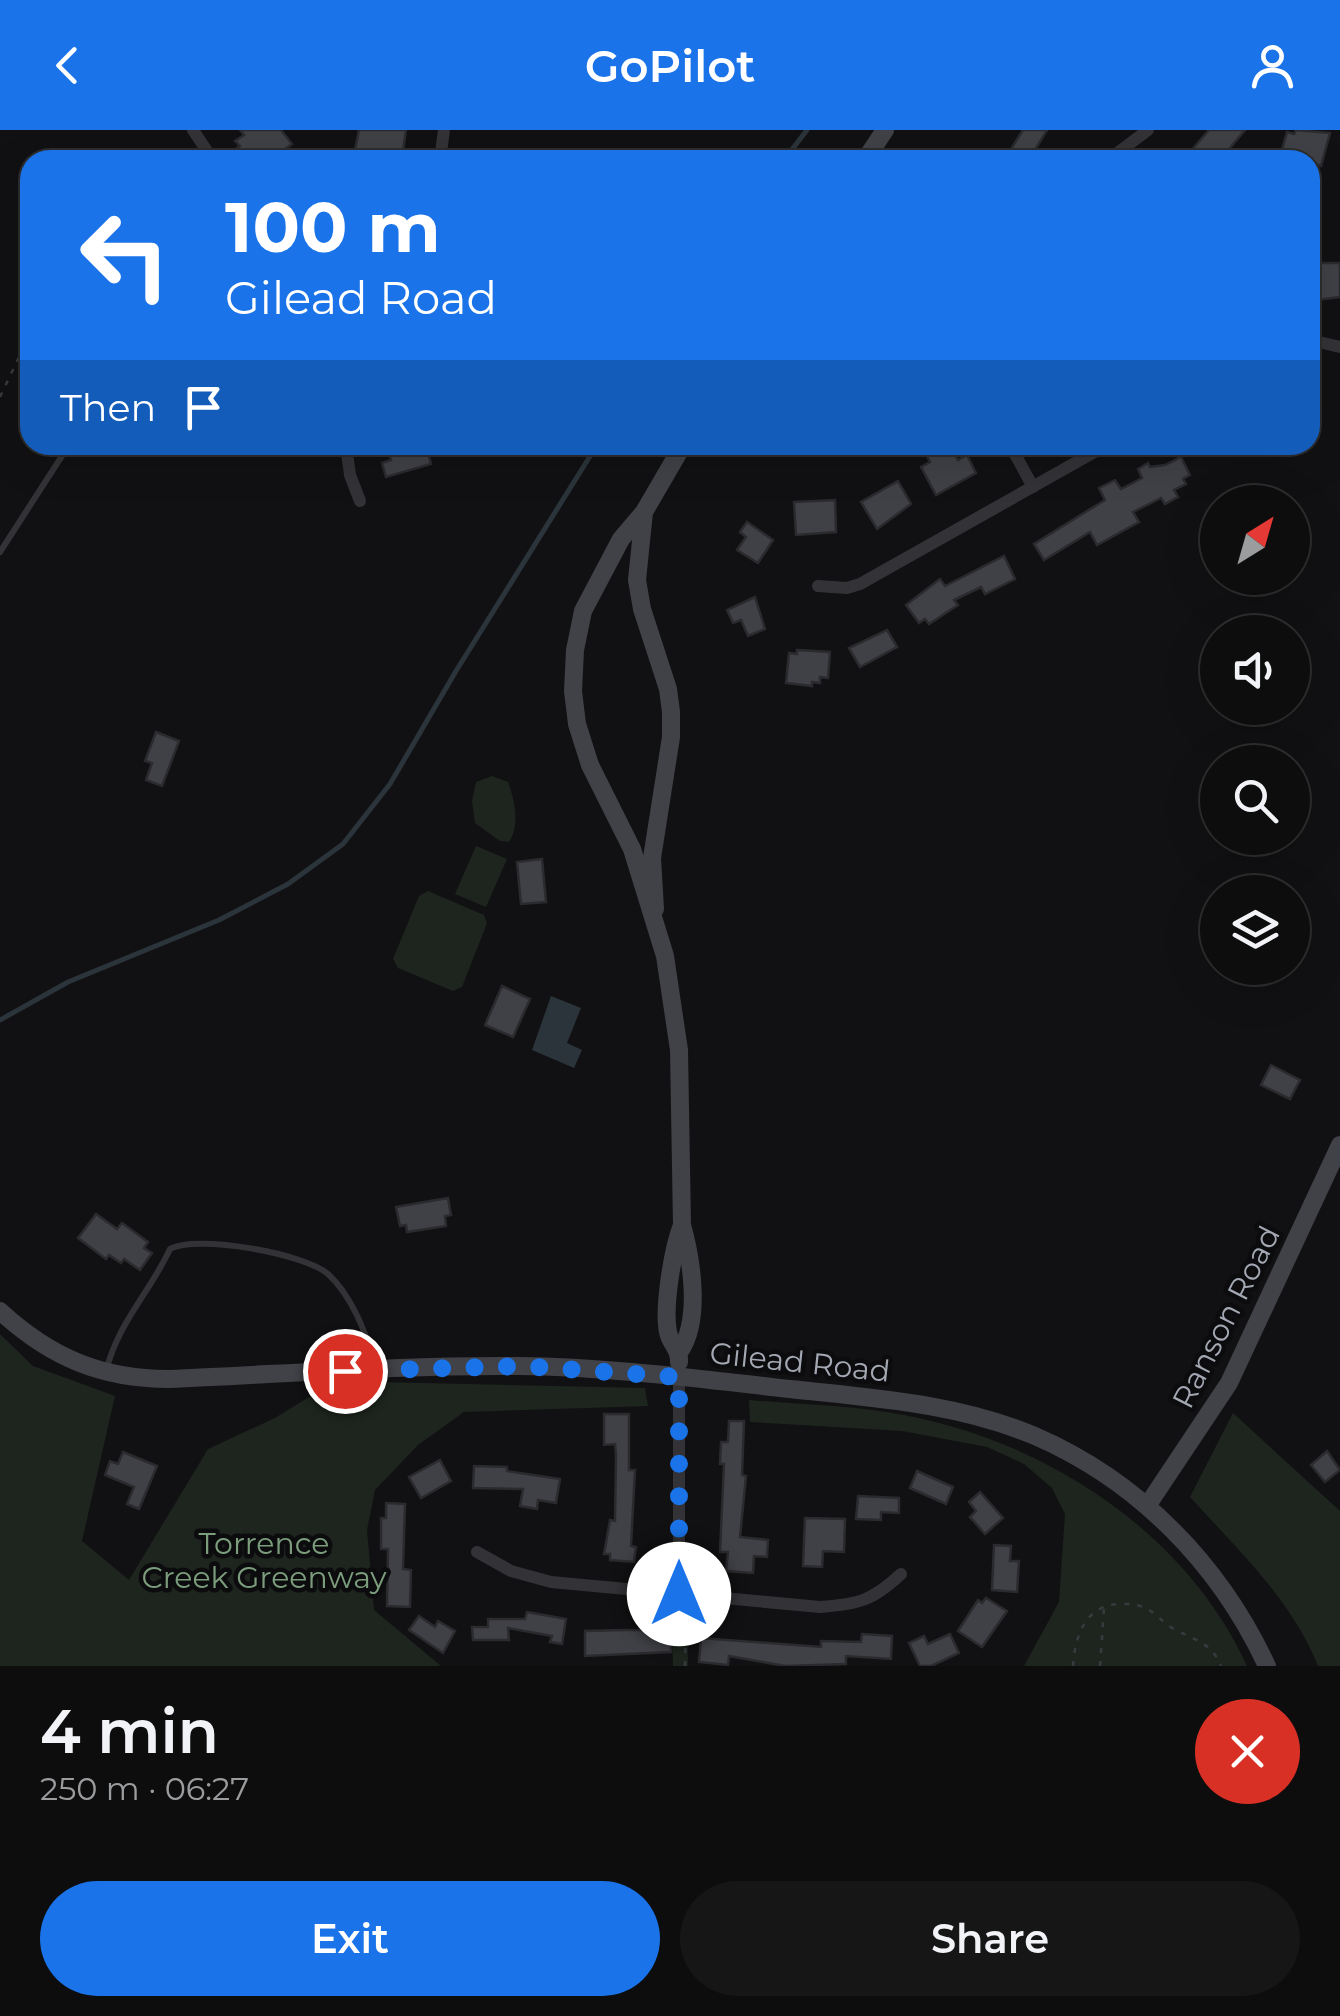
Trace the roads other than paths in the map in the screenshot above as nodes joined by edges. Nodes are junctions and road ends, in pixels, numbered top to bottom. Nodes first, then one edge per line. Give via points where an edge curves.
1 (1148, 130) edge
2 (1121, 150) edge
3 (63, 455) edge
4 (347, 455) edge
5 (677, 455) edge
6 (1016, 455) edge
7 (1090, 455) edge
8 (1034, 487) junction
9 (360, 501) dead end
10 (644, 512) junction
11 (0, 552) edge
12 (818, 586) dead end
13 (654, 916) junction
14 (1340, 1145) edge
15 (0, 1311) edge
16 (378, 1370) junction
17 (105, 1374) junction
18 (679, 1377) junction
19 (1146, 1506) junction
20 (478, 1552) dead end
21 (901, 1574) dead end
22 (683, 1598) junction
23 (1267, 1666) edge

1 - 2 street
3 - 11 lane
4 - 9 street
5 - 10 street
6 - 8 street
7 - 8 street
8 - 12 street via 860,584
10 - 13 street via 637,580 671,712 652,858
10 - 13 street via 621,538 582,611 573,691 590,765 632,849
13 - 18 street via 678,1029 690,1335 680,1351
14 - 19 street, Ranson Road via 1229,1383
15 - 17 street, Gilead Road via 49,1350
16 - 17 street, Gilead Road via 169,1380
16 - 17 lane via 360,1319 327,1272 219,1241 170,1249 115,1336
16 - 18 street, Gilead Road via 522,1366
18 - 19 street, Gilead Road via 962,1412 1036,1437
18 - 22 street
19 - 23 street, Gilead Road via 1215,1578
20 - 22 street via 534,1579
21 - 22 street via 864,1601 820,1608

